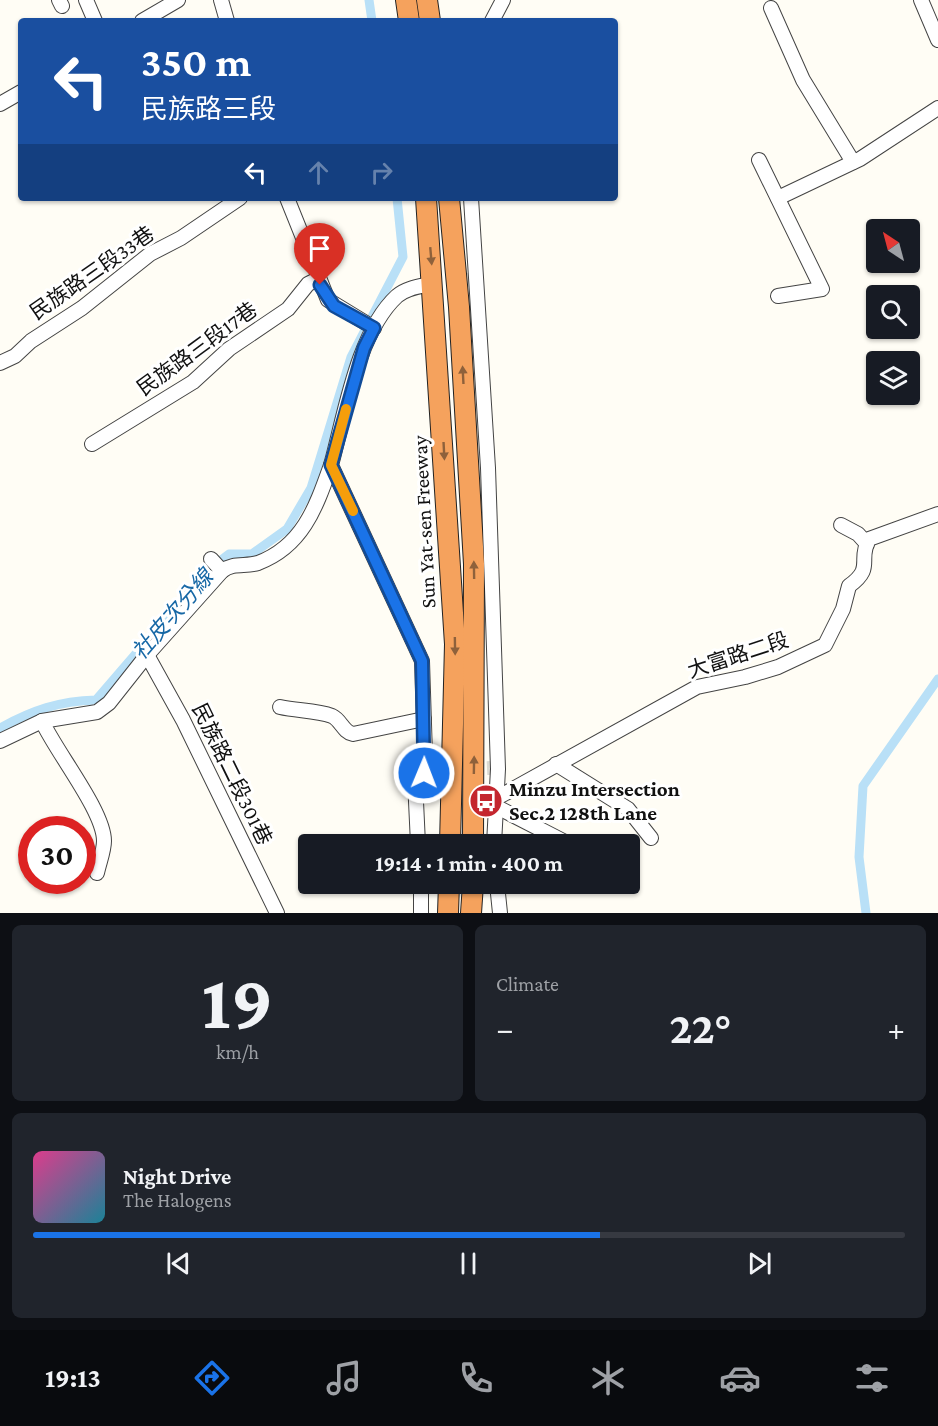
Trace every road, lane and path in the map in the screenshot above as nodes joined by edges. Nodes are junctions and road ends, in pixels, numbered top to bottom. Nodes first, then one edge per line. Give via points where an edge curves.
1 (86, 0) edge
2 (178, 0) edge
3 (221, 0) edge
4 (406, 0) edge
5 (427, 0) edge
6 (503, 0) edge
7 (921, 0) edge
8 (771, 8) dead end
9 (94, 18) edge
10 (147, 18) edge
11 (226, 18) edge
12 (409, 18) edge
13 (430, 18) edge
14 (494, 18) edge
15 (938, 40) edge
16 (18, 94) edge
17 (0, 104) edge
18 (938, 108) edge
19 (759, 160) dead end
20 (853, 162) junction
21 (778, 198) junction
22 (236, 201) edge
23 (288, 201) edge
24 (426, 201) edge
25 (449, 201) edge
26 (471, 201) edge
27 (318, 279) junction
28 (426, 285) tunnel mouth
29 (778, 296) dead end
30 (369, 325) junction
31 (0, 363) edge
32 (92, 444) dead end
33 (331, 465) junction
34 (938, 514) edge
35 (841, 525) dead end
36 (867, 544) junction
37 (147, 655) junction
38 (280, 707) dead end
39 (424, 719) junction
40 (42, 721) junction
41 (0, 741) edge
42 (425, 755) junction
43 (556, 764) junction
44 (424, 773) junction
45 (495, 802) junction
46 (418, 834) edge
47 (450, 834) edge
48 (473, 834) edge
49 (494, 834) edge
50 (548, 834) edge
51 (651, 838) dead end
52 (97, 873) dead end
53 (421, 894) edge
54 (449, 894) edge
55 (472, 894) edge
56 (498, 894) edge
57 (277, 913) edge
58 (421, 913) edge
59 (448, 913) edge
60 (471, 913) edge
61 (501, 913) edge

1 - 9 street
2 - 10 street
3 - 11 street
4 - 12 highway
5 - 13 highway
6 - 14 street
7 - 15 street
8 - 20 street via 803,80
16 - 17 street
18 - 20 street
19 - 21 street
20 - 21 street
21 - 29 street via 822,289
22 - 31 street, 民族路三段33巷 via 150,254 82,308
23 - 27 street
24 -> 47 highway, Sun Yat-sen Freeway via 455,644
48 -> 25 highway via 474,564
26 - 45 street via 488,468
27 - 30 street via 328,300
27 - 32 street, 民族路三段17巷 via 308,284 288,309 229,349 193,382
28 - 30 street via 409,288 397,296
30 - 33 street
33 - 37 street via 315,511 302,532 269,558 254,564 217,566
33 - 39 street via 422,661
34 - 36 street via 880,533
35 - 36 street
36 - 43 street, 大富路二段 via 861,579 849,586 843,609 825,645 778,667 698,687
37 - 40 street via 110,703 97,712
37 - 57 street, 民族路二段301巷
38 - 39 street via 336,718 347,733 353,734
39 - 42 street
40 - 41 street
40 - 52 street via 101,828 104,841
42 - 44 street
42 - 44 street via 443,769
43 - 45 street, 大富路二段
43 - 51 street via 628,809
44 - 46 street via 415,780
45 - 49 street
45 - 50 street
53 - 58 street
54 - 59 highway
55 - 60 highway
56 - 61 street

